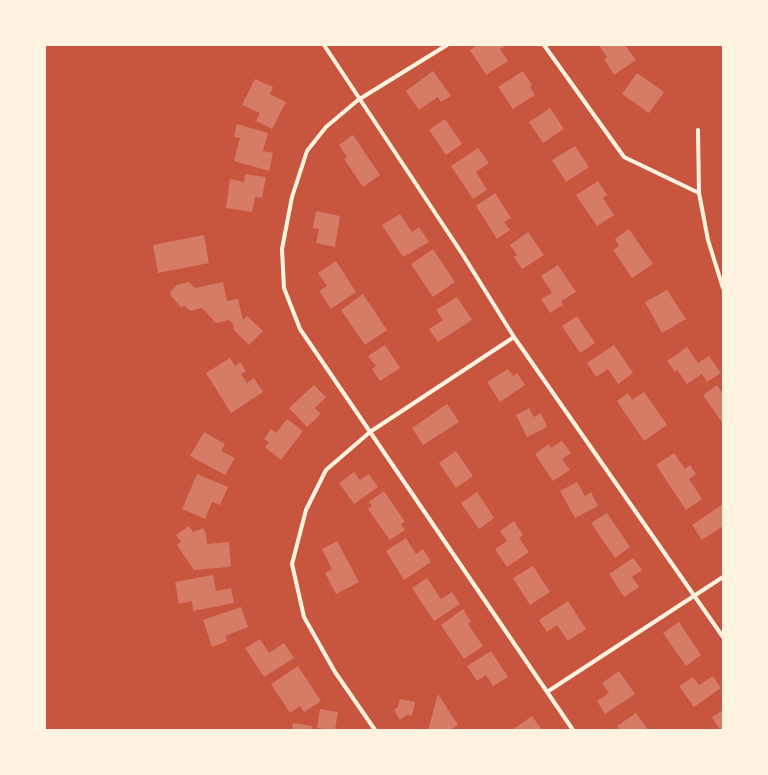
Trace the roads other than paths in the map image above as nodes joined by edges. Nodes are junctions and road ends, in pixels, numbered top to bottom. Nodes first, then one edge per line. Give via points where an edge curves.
1 (324, 45) edge
2 (447, 45) edge
3 (544, 45) edge
4 (358, 100) junction
5 (698, 130) dead end
6 (699, 193) junction
7 (723, 288) edge
8 (514, 337) junction
9 (370, 432) junction
10 (723, 577) edge
11 (695, 596) junction
12 (723, 637) edge
13 (547, 692) junction
14 (375, 730) edge
15 (573, 730) edge

1 - 4 street
2 - 4 street
3 - 6 street via 624,157
4 - 8 street via 463,255
4 - 9 street via 326,127 307,151 292,197 282,249 284,288 300,329
5 - 6 street
6 - 7 street via 708,240
8 - 9 street
8 - 11 street
9 - 13 street
9 - 14 street via 326,470 306,510 292,564 304,618 335,672
10 - 11 street
11 - 12 street
11 - 13 street
13 - 15 street

